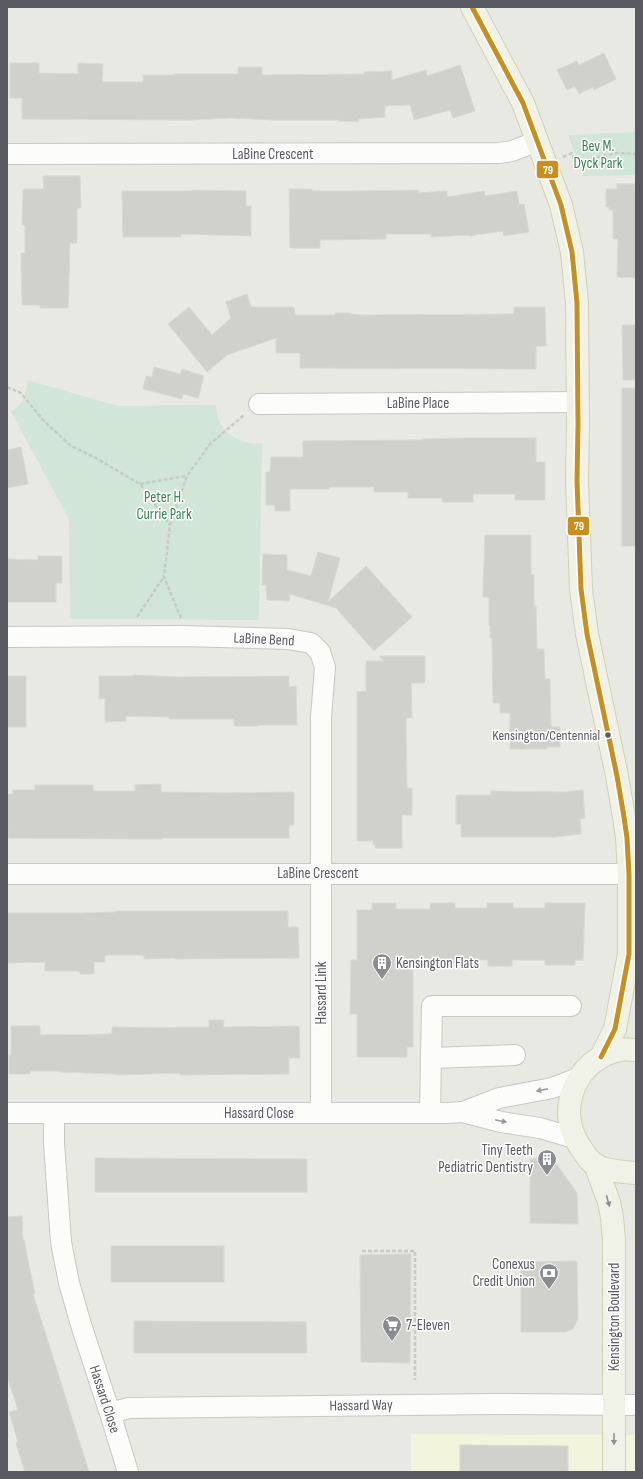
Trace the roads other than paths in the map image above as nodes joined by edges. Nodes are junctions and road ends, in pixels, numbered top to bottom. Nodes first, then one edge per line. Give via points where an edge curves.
1 (472, 7) edge
2 (538, 141) junction
3 (7, 154) edge
4 (578, 402) junction
5 (259, 404) dead end
6 (7, 637) edge
7 (322, 873) junction
8 (7, 874) edge
9 (628, 874) junction
10 (633, 964) edge
11 (571, 1006) dead end
12 (636, 1050) edge
13 (515, 1055) dead end
14 (602, 1057) junction
15 (431, 1058) junction
16 (578, 1078) junction
17 (463, 1112) junction
18 (7, 1113) edge
19 (54, 1113) junction
20 (321, 1113) junction
21 (430, 1113) junction
22 (574, 1138) junction
23 (595, 1164) junction
24 (636, 1172) edge
25 (613, 1406) junction
26 (636, 1406) edge
27 (110, 1413) junction
28 (128, 1472) edge
29 (614, 1472) edge

1 - 2 main road via 523,103
2 - 3 street, LaBine Crescent via 499,153
2 - 4 main road via 562,205 572,252 577,302
4 - 5 street, LaBine Place
4 - 9 main road via 577,510 581,589 590,650 623,810
6 - 7 street, LaBine Bend via 288,638 311,643 320,652 325,667 322,717
7 - 8 street, LaBine Crescent
7 - 9 street, LaBine Crescent
7 - 20 street, Hassard Link
9 - 10 main road
10 - 14 main road via 615,1029
11 - 15 street via 432,1006
12 - 14 main road via 620,1050
13 - 15 street
14 - 16 main road via 588,1066
15 - 21 street
16 -> 17 street, Hassard Close via 552,1088 499,1098
16 - 22 main road via 569,1107
17 - 21 street, Hassard Close
17 -> 22 street, Hassard Close
18 - 19 street, Hassard Close
19 - 20 street, Hassard Close
19 - 27 street, Hassard Close via 61,1242 78,1316
20 - 21 street, Hassard Close
22 - 23 main road
23 - 24 main road via 617,1172
23 -> 25 main road, Kensington Boulevard via 608,1198 614,1240
25 - 26 street, Hassard Way
25 - 27 street, Hassard Way via 493,1404 129,1408
25 -> 29 main road, Kensington Boulevard
27 - 28 street, Hassard Close

